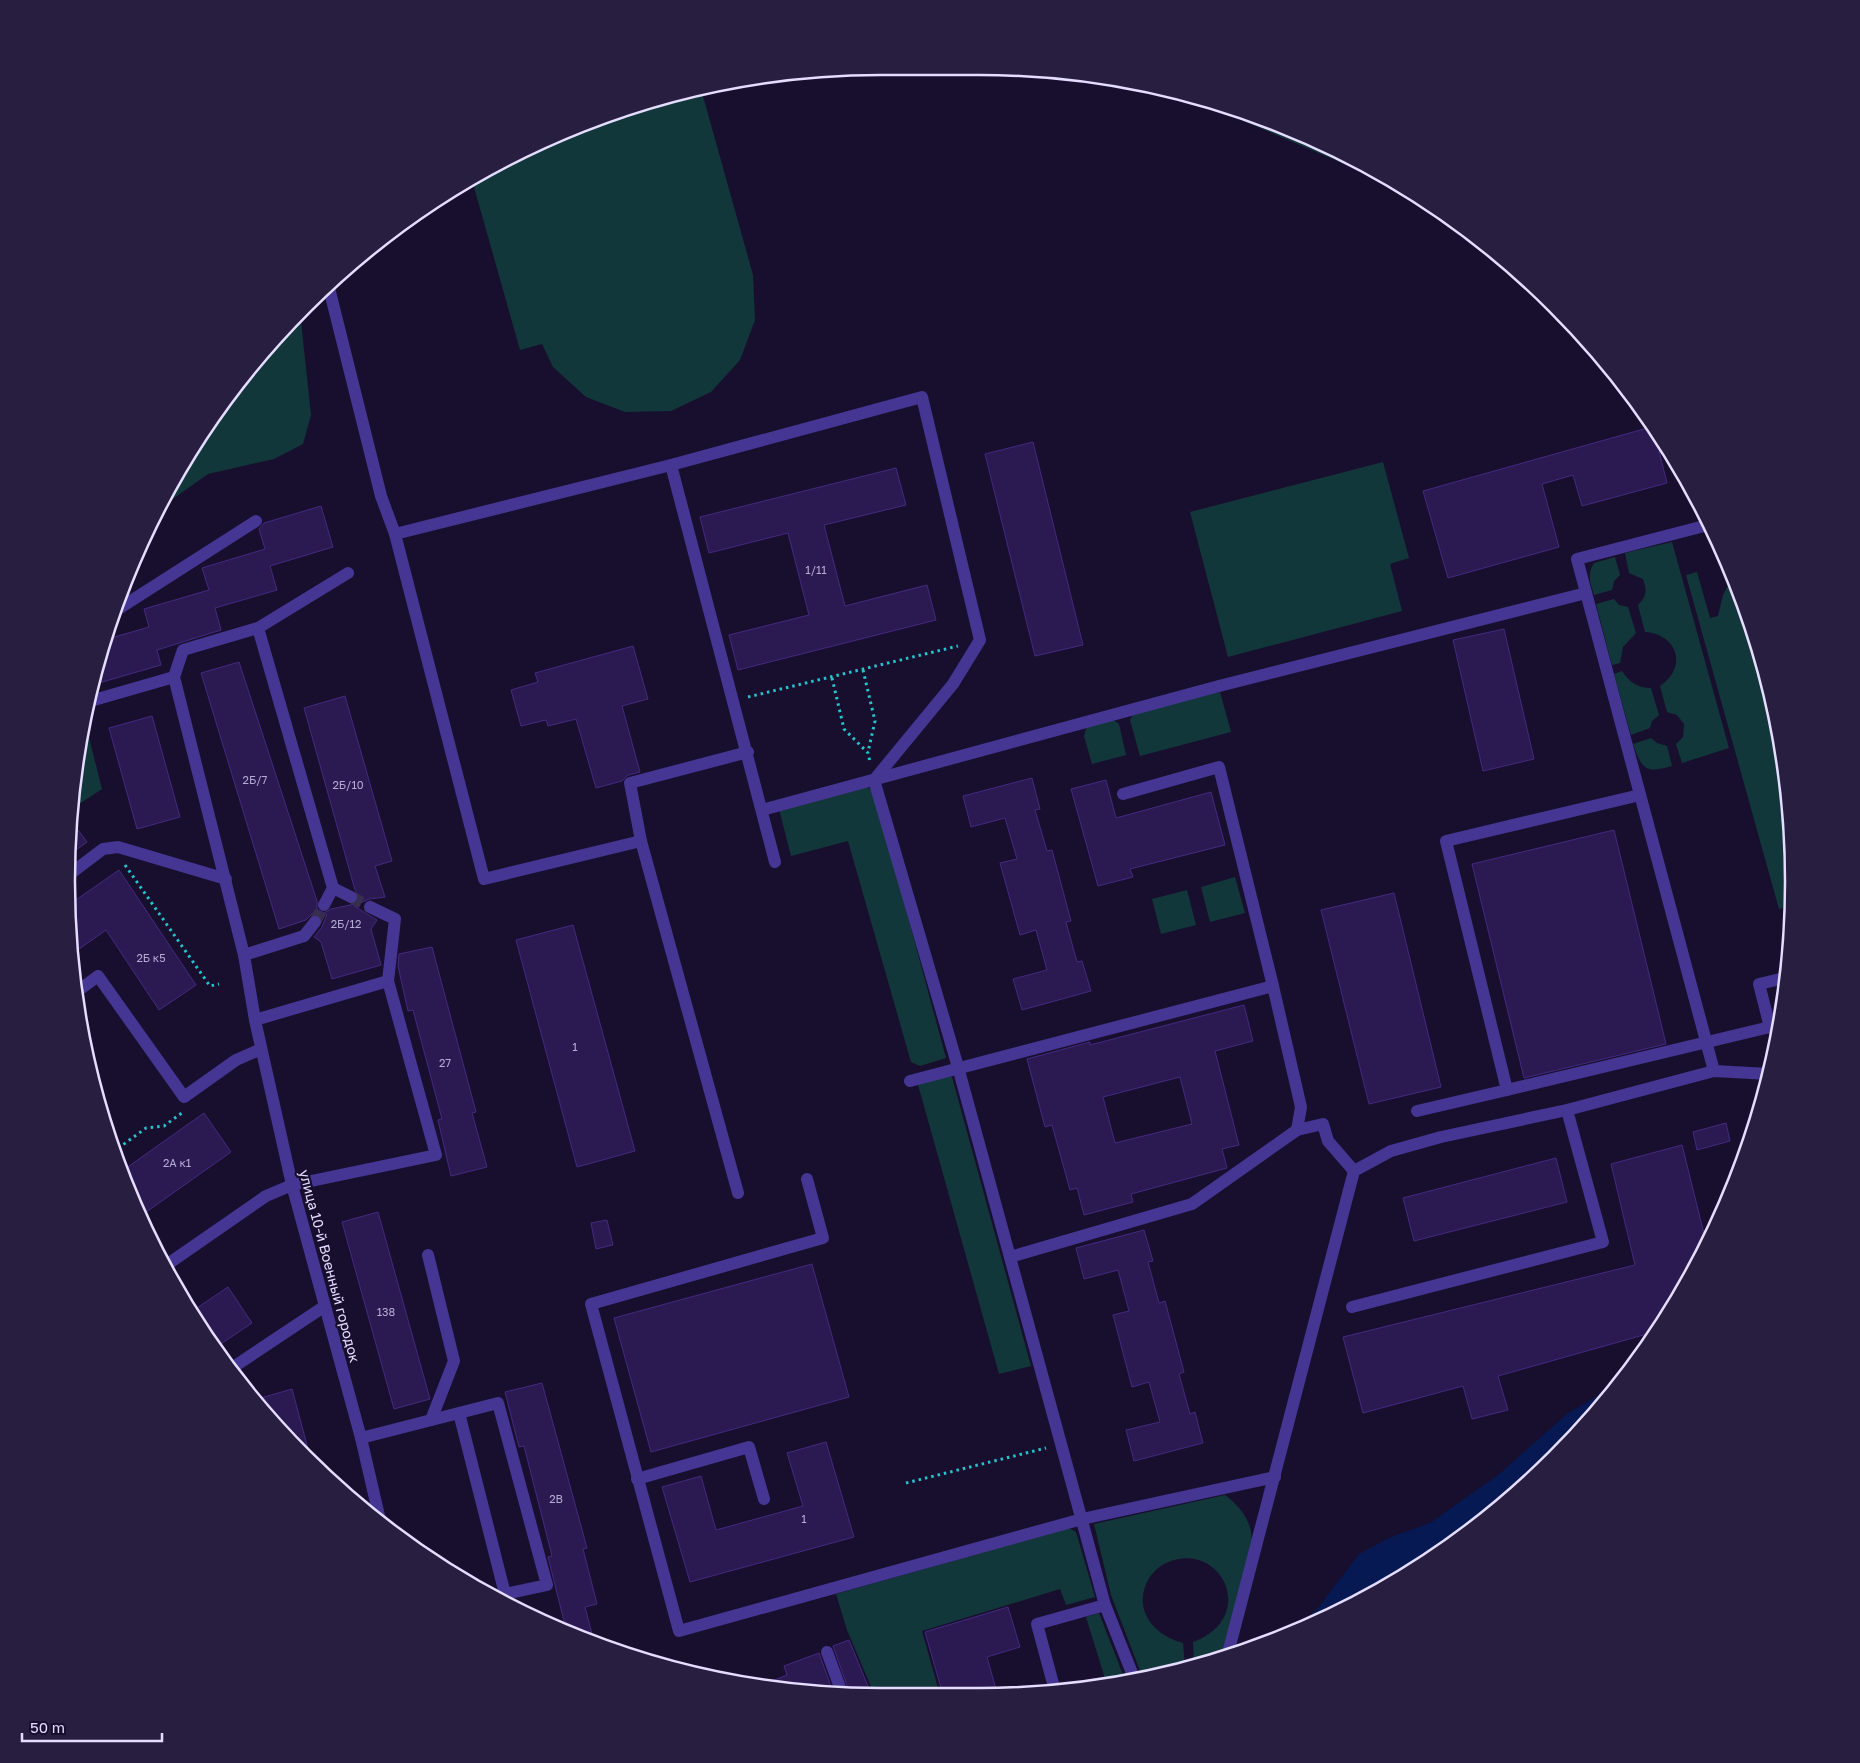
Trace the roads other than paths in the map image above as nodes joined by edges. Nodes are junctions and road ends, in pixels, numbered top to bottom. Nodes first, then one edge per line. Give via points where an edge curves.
1 (330, 293) edge
2 (671, 464) junction
3 (256, 521) dead end
4 (1703, 526) edge
5 (396, 534) junction
6 (348, 573) dead end
7 (1586, 593) junction
8 (124, 605) edge
9 (258, 628) junction
10 (174, 677) junction
11 (96, 700) edge
12 (748, 752) junction
13 (874, 780) junction
14 (1123, 794) dead end
15 (1640, 794) junction
16 (762, 810) junction
17 (641, 841) junction
18 (775, 862) dead end
19 (75, 870) edge
20 (226, 879) junction
21 (333, 888) junction
22 (351, 897) tunnel mouth
23 (324, 905) tunnel mouth
24 (370, 907) tunnel mouth
25 (315, 922) tunnel mouth
26 (244, 955) junction
27 (1779, 979) edge
28 (388, 981) junction
29 (1273, 986) junction
30 (82, 987) edge
31 (255, 1020) junction
32 (1705, 1042) junction
33 (261, 1049) junction
34 (958, 1067) junction
35 (1714, 1072) junction
36 (1762, 1074) edge
37 (910, 1080) dead end
38 (1507, 1090) junction
39 (1567, 1110) junction
40 (1417, 1111) dead end
41 (1297, 1130) junction
42 (1354, 1171) junction
43 (808, 1179) dead end
44 (292, 1185) junction
45 (738, 1193) dead end
46 (428, 1255) dead end
47 (1010, 1257) junction
48 (171, 1262) edge
49 (325, 1306) junction
50 (1352, 1307) dead end
51 (237, 1365) edge
52 (459, 1413) junction
53 (431, 1420) junction
54 (361, 1438) junction
55 (1275, 1477) junction
56 (637, 1479) junction
57 (764, 1500) dead end
58 (378, 1510) edge
59 (1082, 1519) junction
60 (1105, 1605) junction
61 (1229, 1648) edge
62 (827, 1652) dead end
63 (1132, 1674) edge
64 (1053, 1684) edge
65 (840, 1686) edge

1 - 5 street via 381,496
2 - 5 street
2 - 12 street
2 - 13 street via 922,397 980,640 953,684
3 - 8 street
4 - 7 street via 1577,559
5 - 17 street via 484,879
6 - 9 street
7 - 13 street via 1219,686
7 - 15 street
9 - 10 street via 183,650
9 - 21 street
10 - 11 street
10 - 20 street, улица 10-й Военный городок
12 - 16 street
12 - 17 street via 630,783
13 - 16 street
13 - 34 street
14 - 29 street via 1219,766
15 - 32 street
15 - 38 street via 1446,841
16 - 18 street
17 - 45 street
19 - 20 street via 103,849 118,847
20 - 26 street, улица 10-й Военный городок
21 - 22 street
21 - 23 street
24 - 28 street via 395,920
25 - 26 street via 304,936
26 - 31 street, улица 10-й Военный городок
27 - 32 street via 1759,984 1770,1027
28 - 31 street
28 - 44 street via 436,1155
29 - 34 street
29 - 41 street via 1301,1107
30 - 33 street via 98,976 184,1097 236,1060
31 - 33 street, улица 10-й Военный городок
32 - 35 street
32 - 38 street
33 - 44 street, улица 10-й Военный городок
34 - 37 street
34 - 47 street
35 - 36 street
35 - 39 street
38 - 40 street
39 - 42 street via 1391,1151
39 - 50 street via 1602,1242
41 - 42 street via 1322,1124 1328,1141
41 - 47 street via 1192,1204
42 - 55 street
43 - 56 street via 823,1238 591,1304
44 - 48 street via 266,1196
44 - 49 street, улица 10-й Военный городок
46 - 53 street via 454,1361
47 - 59 street
49 - 51 street
49 - 54 street, улица 10-й Военный городок
52 - 52 street via 498,1403 547,1584 505,1594
52 - 53 street
53 - 54 street
54 - 58 street, улица 10-й Военный городок
55 - 59 street
55 - 61 street
56 - 57 street via 749,1447
56 - 59 street via 679,1631
59 - 60 street
60 - 63 street
60 - 64 street via 1037,1624
62 - 65 street

